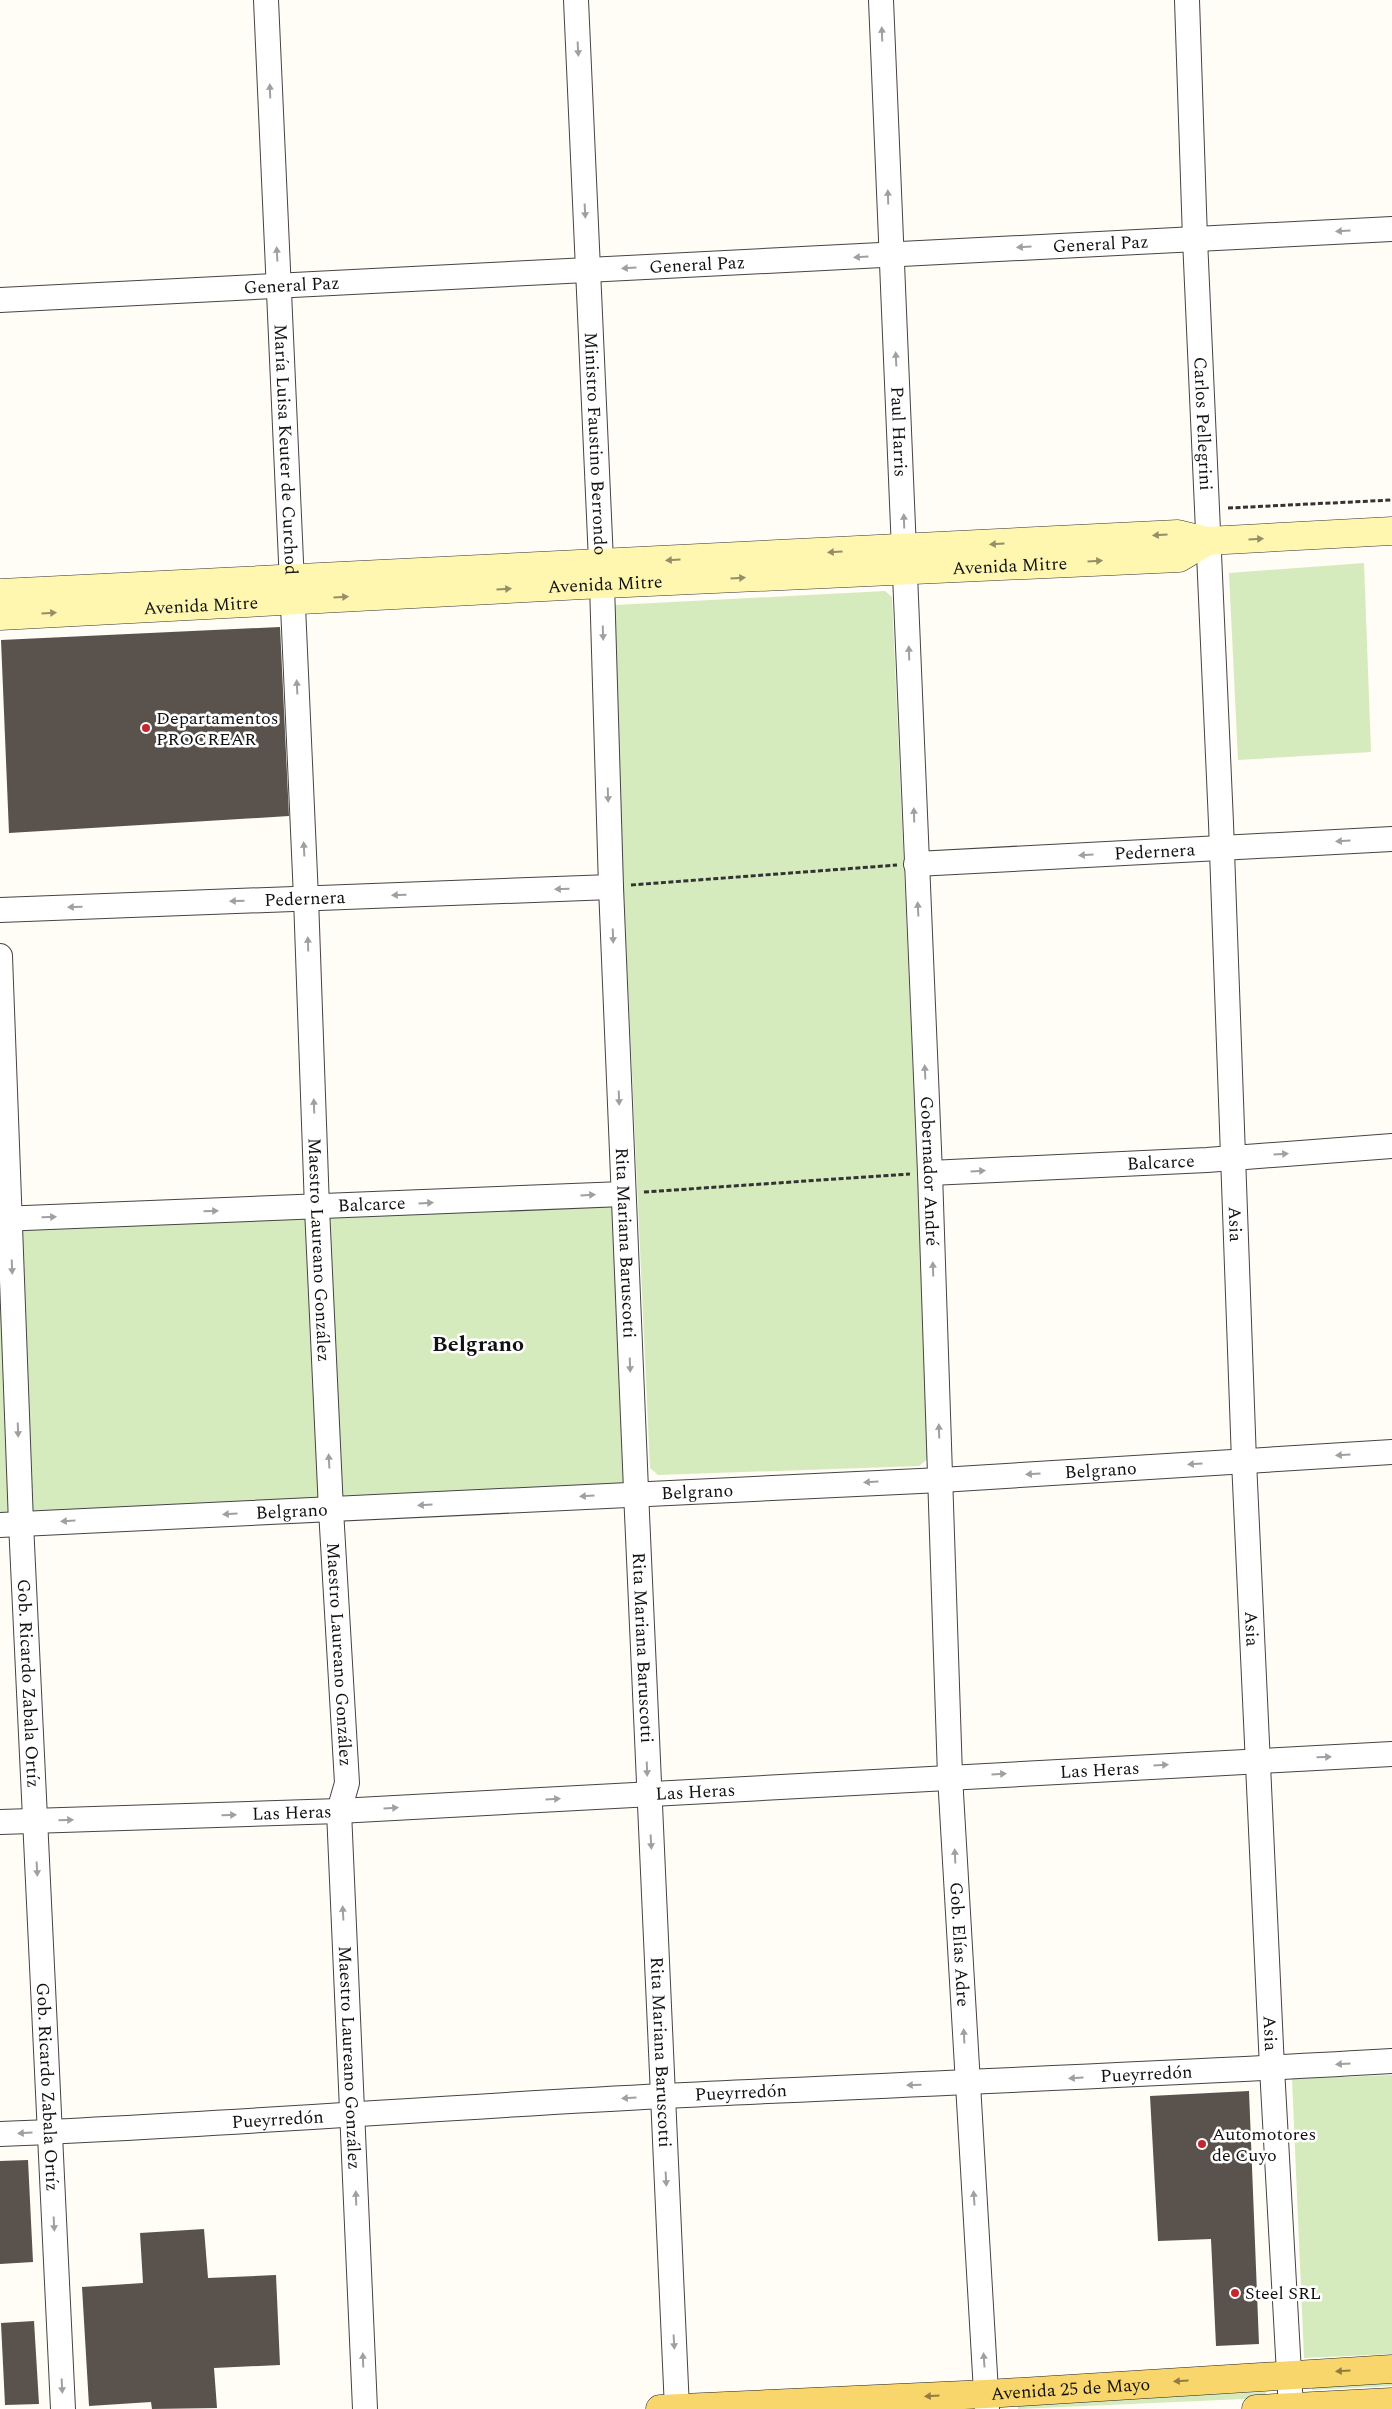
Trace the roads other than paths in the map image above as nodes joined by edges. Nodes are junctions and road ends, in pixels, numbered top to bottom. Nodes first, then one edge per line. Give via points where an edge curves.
1 (266, 0) edge
2 (576, 0) edge
3 (881, 0) edge
4 (1187, 0) edge
5 (1392, 229) edge
6 (1195, 238) junction
7 (890, 255) junction
8 (588, 270) junction
9 (279, 285) junction
10 (0, 300) edge
11 (1392, 531) edge
12 (1207, 541) junction
13 (906, 559) junction
14 (601, 574) junction
15 (292, 589) junction
16 (0, 593) edge
17 (0, 616) edge
18 (1392, 838) edge
19 (1222, 848) junction
20 (916, 864) junction
21 (611, 887) junction
22 (306, 898) junction
23 (0, 910) edge
24 (0, 956) edge
25 (1392, 1146) edge
26 (1232, 1158) junction
27 (930, 1173) junction
28 (623, 1194) junction
29 (317, 1208) junction
30 (5, 1219) edge
31 (1392, 1452) edge
32 (1244, 1461) junction
33 (941, 1480) junction
34 (636, 1493) junction
35 (331, 1510) junction
36 (11, 1524) edge
37 (1392, 1754) edge
38 (1259, 1759) junction
39 (950, 1776) junction
40 (648, 1794) junction
41 (339, 1811) junction
42 (35, 1820) junction
43 (0, 1822) edge
44 (1392, 2061) edge
45 (1272, 2068) junction
46 (967, 2083) junction
47 (662, 2096) junction
48 (352, 2116) junction
49 (50, 2132) junction
50 (0, 2134) edge
51 (1392, 2369) edge
52 (1290, 2374) junction
53 (987, 2401) edge
54 (1392, 2402) edge
55 (1291, 2408) edge
56 (63, 2409) edge
57 (365, 2409) edge
58 (671, 2409) edge
59 (1256, 2409) edge

9 -> 1 street, María Luisa Keuter de Curchod
2 -> 8 street, Ministro Faustino Berrondo
7 -> 3 street, Paul Harris
4 - 6 street, Carlos Pellegrini
5 -> 6 street, General Paz
6 -> 7 street, General Paz
6 - 12 street, Carlos Pellegrini
7 -> 8 street, General Paz
13 -> 7 street, Paul Harris
8 - 9 street, General Paz
8 - 14 street, Ministro Faustino Berrondo
9 - 10 street, General Paz
9 - 15 street, María Luisa Keuter de Curchod
12 -> 11 main road, Avenida Mitre
12 - 13 main road, Avenida Mitre via 1178,534
12 - 19 street, Carlos Pellegrini
13 - 14 main road, Avenida Mitre
20 -> 13 street, Paul Harris
14 - 15 main road, Avenida Mitre
14 -> 21 street, Ministro Faustino Berrondo
15 - 16 main road, Avenida Mitre
17 -> 15 main road, Avenida Mitre
22 -> 15 street, María Luisa Keuter de Curchod
18 -> 19 street, Pedernera
19 -> 20 street, Pedernera
19 - 26 street, Asia
27 -> 20 street, Gobernador André
21 -> 22 street, Pedernera
21 -> 28 street, Rita Mariana Baruscotti
22 -> 23 street, Pedernera
29 -> 22 street, Maestro Laureano González
24 - 30 street, Gob. Ricardo Zabala Ortíz
26 -> 25 street, Balcarce
27 -> 26 street, Balcarce
26 - 32 street, Asia
33 -> 27 street, Gobernador André
29 -> 28 street, Balcarce
28 -> 34 street, Rita Mariana Baruscotti
30 -> 29 street, Balcarce
35 -> 29 street, Maestro Laureano González
30 -> 36 street, Gob. Ricardo Zabala Ortíz
31 -> 32 street, Belgrano
32 -> 33 street, Belgrano
32 - 38 street, Asia
33 -> 34 street, Belgrano
33 - 39 street, Gob. Elías Adre
34 -> 35 street, Belgrano
34 -> 40 street, Rita Mariana Baruscotti
35 -> 36 street, Belgrano
35 - 41 street, Maestro Laureano González via 348,1783
36 - 42 street, Gob. Ricardo Zabala Ortíz
38 -> 37 street, Las Heras
39 -> 38 street, Las Heras
38 - 45 street, Asia
39 - 40 street, Las Heras
46 -> 39 street, Gob. Elías Adre
41 -> 40 street, Las Heras
40 -> 47 street, Rita Mariana Baruscotti
42 -> 41 street, Las Heras
48 -> 41 street, Maestro Laureano González
42 - 43 street, Las Heras
42 -> 49 street, Gob. Ricardo Zabala Ortíz
44 -> 45 street, Pueyrredón
45 -> 46 street, Pueyrredón
45 - 52 street, Asia
46 -> 47 street, Pueyrredón
53 -> 46 street, Gob. Elías Adre
47 -> 48 street, Pueyrredón
47 -> 58 street, Rita Mariana Baruscotti
48 - 49 street, Pueyrredón
57 -> 48 street, Maestro Laureano González
49 -> 50 street, Pueyrredón
49 -> 56 street, Gob. Ricardo Zabala Ortíz
51 -> 52 main road, Avenida 25 de Mayo
52 -> 53 main road, Avenida 25 de Mayo
52 - 55 street, Asia
53 -> 58 main road, Avenida 25 de Mayo
54 - 55 main road
55 - 59 main road

